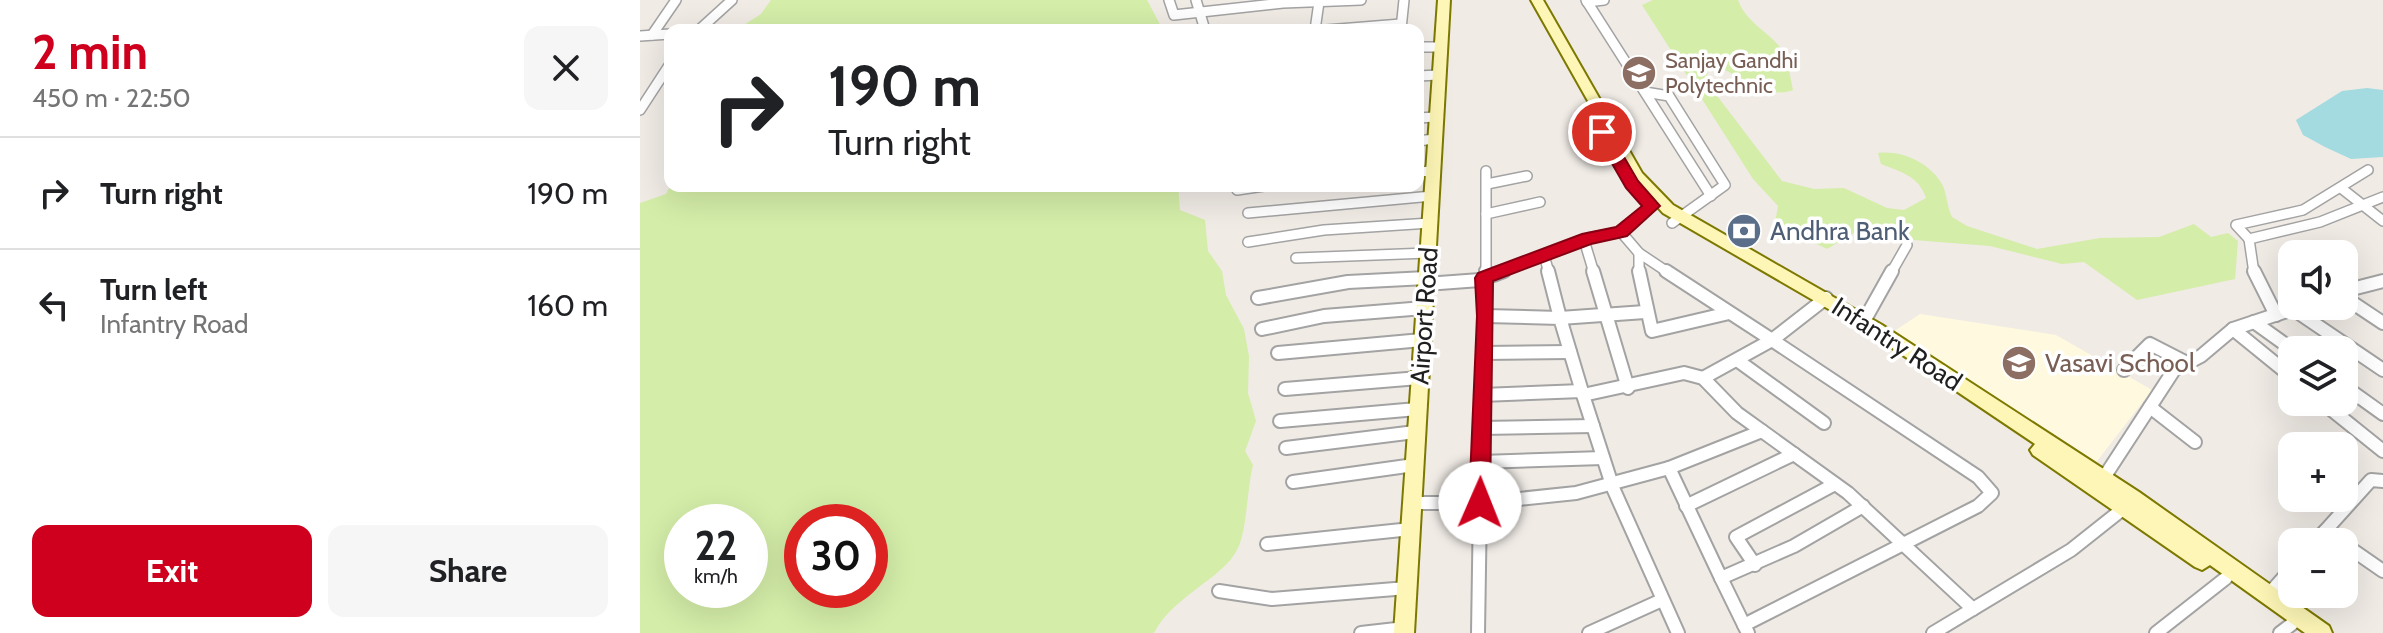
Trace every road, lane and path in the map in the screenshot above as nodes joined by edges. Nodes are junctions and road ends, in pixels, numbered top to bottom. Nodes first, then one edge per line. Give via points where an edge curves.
1 (676, 0) edge
2 (732, 0) edge
3 (1169, 0) edge
4 (1196, 0) edge
5 (1361, 0) edge
6 (1404, 0) edge
7 (1444, 0) edge
8 (1529, 0) edge
9 (1537, 0) edge
10 (1604, 0) edge
11 (1586, 1) edge
12 (1319, 2) edge
13 (1250, 3) edge
14 (1200, 12) junction
15 (1174, 15) junction
16 (706, 24) edge
17 (1176, 24) edge
18 (1203, 24) edge
19 (1316, 24) edge
20 (1401, 24) edge
21 (664, 34) edge
22 (652, 35) junction
23 (640, 36) edge
24 (1424, 47) edge
25 (1441, 47) junction
26 (664, 73) edge
27 (1438, 75) junction
28 (1424, 76) edge
29 (1645, 92) junction
30 (640, 110) edge
31 (1427, 118) edge
32 (1426, 140) edge
33 (2368, 170) dead end
34 (1425, 171) edge
35 (1486, 171) dead end
36 (1527, 176) dead end
37 (1487, 184) junction
38 (2341, 188) junction
39 (1432, 196) junction
40 (1711, 196) junction
41 (2383, 197) edge
42 (1540, 202) dead end
43 (2362, 202) junction
44 (1651, 206) junction
45 (1248, 213) dead end
46 (1486, 214) junction
47 (1675, 219) junction
48 (2383, 221) edge
49 (1430, 223) junction
50 (1621, 232) junction
51 (2249, 239) junction
52 (1584, 240) junction
53 (1248, 242) dead end
54 (1907, 245) dead end
55 (1428, 253) junction
56 (1639, 253) junction
57 (1544, 255) junction
58 (1296, 258) dead end
59 (1484, 278) junction
60 (1426, 281) junction
61 (2383, 281) edge
62 (2358, 289) edge
63 (1258, 298) dead end
64 (1823, 301) junction
65 (2358, 304) edge
66 (1424, 308) junction
67 (1645, 312) junction
68 (1729, 313) junction
69 (2276, 315) joint
70 (1486, 316) junction
71 (1604, 316) junction
72 (1560, 318) junction
73 (2314, 320) edge
74 (1864, 321) junction
75 (2254, 322) junction
76 (2383, 323) edge
77 (1262, 329) dead end
78 (2233, 329) junction
79 (2278, 339) edge
80 (1422, 340) junction
81 (1772, 340) junction
82 (1570, 352) junction
83 (1278, 353) dead end
84 (1484, 353) junction
85 (1737, 360) junction
86 (2187, 363) junction
87 (2278, 366) edge
88 (2124, 370) dead end
89 (2383, 370) edge
90 (1419, 378) junction
91 (1703, 378) junction
92 (1628, 388) junction
93 (1285, 389) dead end
94 (1582, 393) junction
95 (1482, 395) junction
96 (2358, 396) edge
97 (2150, 407) junction
98 (1417, 409) junction
99 (2383, 414) edge
100 (2339, 416) edge
101 (1280, 421) dead end
102 (1824, 423) dead end
103 (1593, 426) junction
104 (1481, 428) junction
105 (1762, 431) junction
106 (1415, 432) junction
107 (2195, 442) dead end
108 (1286, 448) dead end
109 (2383, 451) edge
110 (1794, 454) junction
111 (1603, 458) junction
112 (1481, 462) junction
113 (1414, 465) junction
114 (1669, 468) junction
115 (2103, 479) junction
116 (2383, 481) edge
117 (1293, 482) dead end
118 (1835, 484) junction
119 (1613, 488) junction
120 (1412, 503) junction
121 (1480, 503) junction
122 (2129, 504) junction
123 (1686, 506) junction
124 (1863, 506) junction
125 (2328, 528) edge
126 (1411, 529) junction
127 (1905, 543) junction
128 (1267, 544) dead end
129 (2358, 554) edge
130 (1755, 565) junction
131 (2383, 571) edge
132 (1721, 578) junction
133 (2226, 578) junction
134 (2278, 584) edge
135 (1407, 588) junction
136 (1219, 591) dead end
137 (2268, 595) junction
138 (1662, 600) junction
139 (1973, 609) junction
140 (1746, 629) edge
141 (1404, 630) edge
142 (2292, 630) edge
143 (1361, 633) edge
144 (1478, 633) edge
145 (1589, 633) edge
146 (1678, 633) edge
147 (1933, 633) edge
148 (2156, 633) edge
149 (2322, 633) edge

1 - 22 street
2 - 16 street
3 - 15 street
4 - 14 street
5 - 12 street
6 - 20 street
7 - 25 street, Airport Road
8 - 44 street, Infantry Road via 1617,159
9 - 47 street, Infantry Road via 1640,182
10 - 11 street
11 - 29 street
12 - 13 street
12 - 19 street
13 - 14 street
14 - 15 street
14 - 18 street
15 - 17 street
21 - 22 street
22 - 23 street
24 - 25 street
25 - 27 street, Airport Road
26 - 30 street
27 - 28 street
27 - 31 street, Airport Road
29 - 40 street
29 - 40 street via 1669,96 1716,169 1724,187
31 - 32 street, Airport Road
32 - 34 street, Airport Road
33 - 38 street
34 - 39 street, Airport Road
35 - 37 street
36 - 37 street
37 - 46 street
38 - 43 street
38 - 51 street via 2303,210 2236,225
39 - 45 street
39 - 49 street, Airport Road
40 - 47 street
41 - 43 street
42 - 46 street
43 - 48 street
43 - 51 street via 2320,222
44 - 47 street, Infantry Road
44 - 50 street
46 - 59 street
47 - 64 street, Infantry Road
49 - 53 street via 1324,230
49 - 55 street, Airport Road
50 - 52 street
50 - 56 street
51 - 69 street via 2255,277
52 - 57 street
52 - 71 street
54 - 74 street
55 - 58 street
55 - 60 street, Airport Road
56 - 67 street
56 - 68 street
57 - 59 street
57 - 72 street
59 - 60 street
59 - 70 street
60 - 63 street via 1348,282
60 - 66 street, Airport Road
61 - 62 street
64 - 74 street, Infantry Road
64 - 81 street
64 - 122 street, Infantry Road
65 - 76 street
66 - 77 street via 1324,316
66 - 80 street, Airport Road
67 - 68 street via 1649,329 1656,332
67 - 71 street
68 - 81 street
69 - 75 street
70 - 72 street
70 - 84 street
71 - 72 street
71 - 92 street
72 - 82 street
73 - 89 street
74 - 115 street, Infantry Road
75 - 78 street
75 - 79 street
78 - 86 street
78 - 87 street
80 - 83 street
80 - 90 street, Airport Road
81 - 85 street
81 - 127 street via 1989,485 1990,498
82 - 84 street
82 - 94 street
84 - 95 street
85 - 91 street
85 - 102 street
86 - 88 street via 2150,344
86 - 97 street via 2174,370
90 - 93 street
90 - 98 street, Airport Road
91 - 92 street via 1690,372
91 - 105 street
92 - 94 street
94 - 95 street
94 - 103 street
95 - 104 street
96 - 99 street
97 - 107 street
97 - 115 street
98 - 101 street
98 - 106 street, Airport Road
100 - 109 street
103 - 104 street
103 - 111 street
104 - 112 street
105 - 110 street
105 - 114 street
106 - 108 street
106 - 113 street, Airport Road
110 - 118 street
110 - 123 street
111 - 112 street
111 - 119 street
112 - 121 street
113 - 117 street
113 - 120 street, Airport Road
114 - 119 street
114 - 123 street
115 - 122 street, Infantry Road
116 - 125 street via 2371,480
118 - 124 street
118 - 130 street via 1736,537
119 - 121 street
119 - 138 street
120 - 121 street
120 - 126 street, Airport Road
121 - 144 street
122 - 133 street, Infantry Road
122 - 137 street, Infantry Road
122 - 139 street
123 - 132 street
124 - 127 street
124 - 130 street
126 - 128 street
126 - 135 street, Airport Road
127 - 139 street
127 - 140 street
129 - 131 street
130 - 132 street
132 - 140 street
133 - 142 street, Infantry Road
133 - 148 street
134 - 137 street
135 - 136 street via 1272,599
135 - 141 street, Airport Road
137 - 149 street, Infantry Road
138 - 145 street
138 - 146 street
139 - 147 street
141 - 143 street

